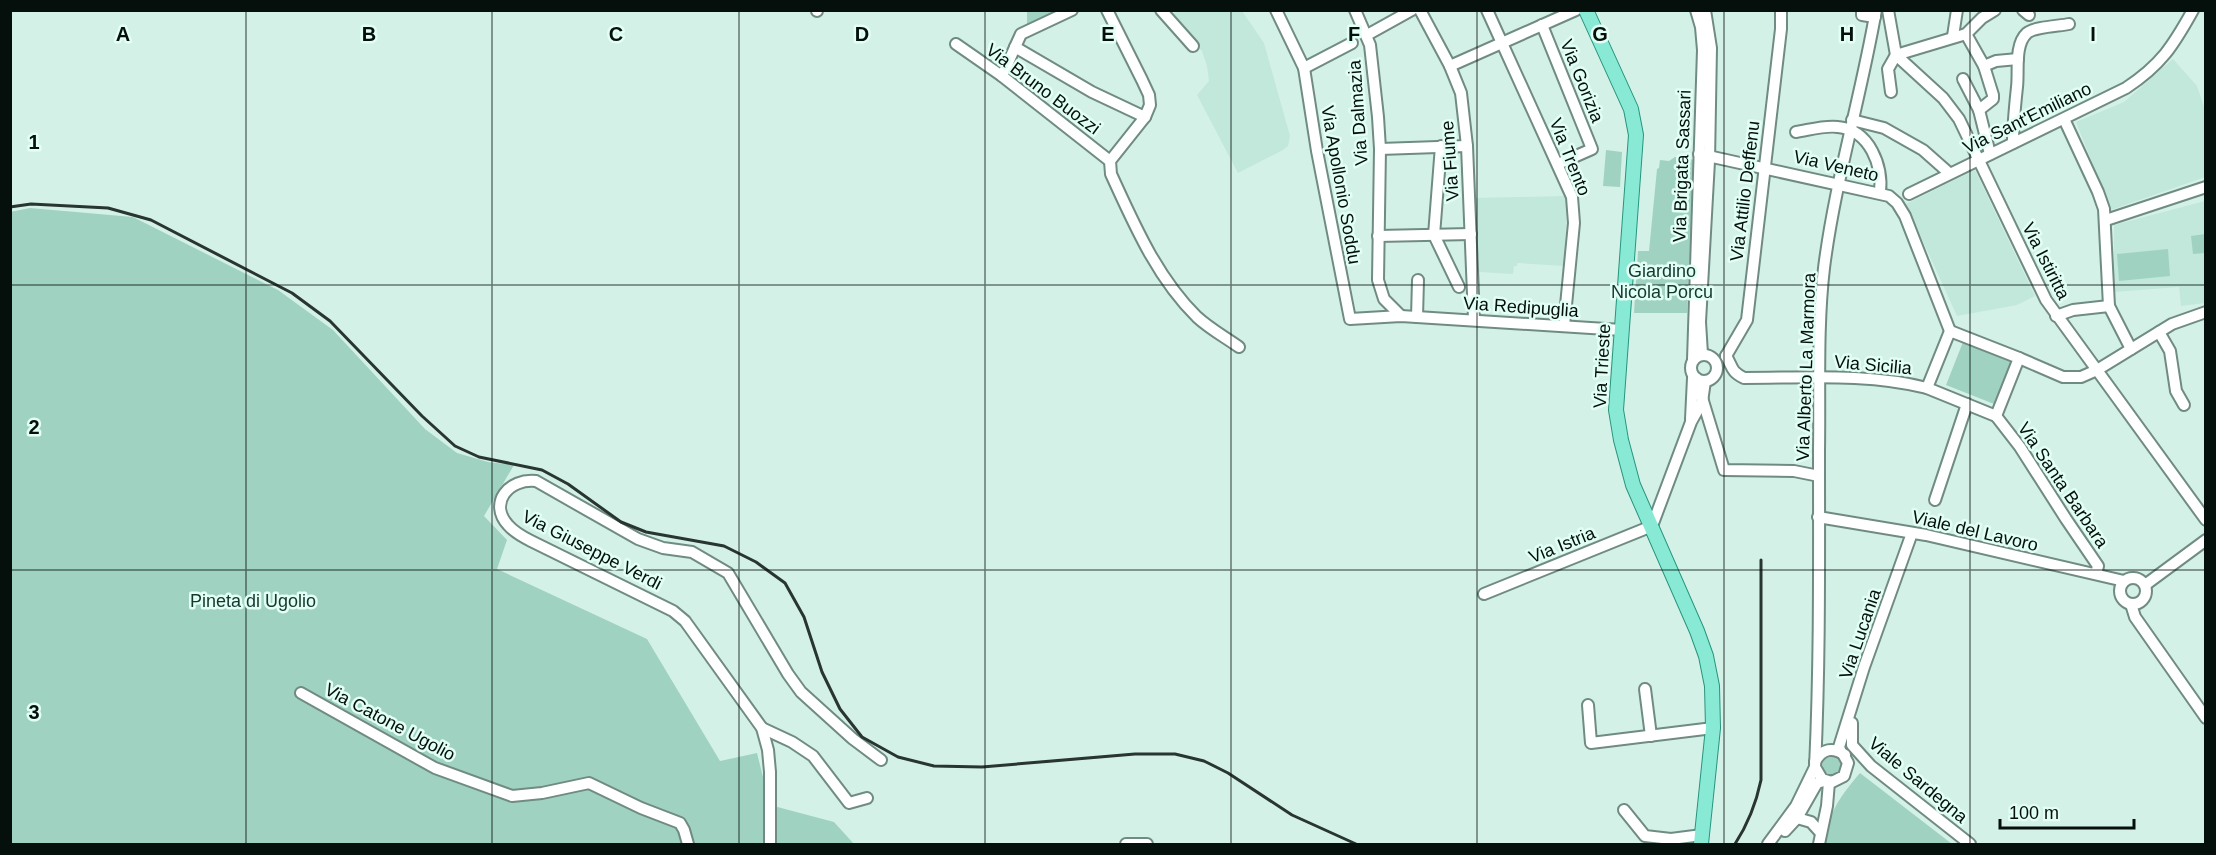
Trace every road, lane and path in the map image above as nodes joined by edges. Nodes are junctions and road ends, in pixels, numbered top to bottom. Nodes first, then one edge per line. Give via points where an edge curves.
1 (1072, 10) edge
2 (1107, 10) edge
3 (1276, 10) edge
4 (1356, 10) edge
5 (1412, 10) edge
6 (1420, 10) edge
7 (1487, 10) edge
8 (1576, 10) edge
9 (1586, 10) edge
10 (1696, 10) edge
11 (1781, 10) edge
12 (1862, 10) edge
13 (1888, 10) edge
14 (1957, 10) edge
15 (1975, 10) edge
16 (1995, 10) edge
17 (2193, 10) edge
18 (1162, 11) edge
19 (1707, 13) edge
20 (1876, 14) edge
21 (2069, 24) dead end
22 (1542, 25) junction
23 (1974, 26) junction
24 (1966, 34) junction
25 (1367, 35) junction
26 (1953, 36) junction
27 (1352, 43) dead end
28 (1501, 43) junction
29 (956, 44) dead end
30 (1193, 46) dead end
31 (1015, 47) junction
32 (1896, 55) junction
33 (2018, 59) junction
34 (1450, 66) junction
35 (1984, 66) junction
36 (1304, 68) junction
37 (1002, 76) junction
38 (1963, 79) dead end
39 (1891, 92) dead end
40 (1979, 110) junction
41 (1145, 117) junction
42 (2064, 118) junction
43 (1851, 125) junction
44 (1796, 132) dead end
45 (2013, 143) junction
46 (1441, 146) junction
47 (1467, 146) junction
48 (1380, 149) junction
49 (1704, 154) junction
50 (1990, 154) junction
51 (1978, 160) junction
52 (1110, 161) junction
53 (1558, 164) junction
54 (1765, 167) junction
55 (1949, 173) junction
56 (1838, 183) junction
57 (2205, 187) edge
58 (1880, 193) junction
59 (1908, 194) dead end
60 (2106, 220) junction
61 (1471, 234) junction
62 (1434, 235) junction
63 (1378, 236) junction
64 (1418, 280) dead end
65 (1459, 287) dead end
66 (2109, 306) junction
67 (2205, 312) edge
68 (1401, 316) junction
69 (2056, 316) junction
70 (1417, 317) junction
71 (1474, 319) junction
72 (1564, 326) junction
73 (1622, 330) junction
74 (1950, 331) junction
75 (2159, 332) junction
76 (1239, 346) dead end
77 (2132, 349) junction
78 (1725, 356) junction
79 (1702, 357) junction
80 (2019, 358) junction
81 (2097, 370) junction
82 (1715, 375) junction
83 (1820, 377) junction
84 (1698, 378) junction
85 (1744, 378) junction
86 (1927, 388) junction
87 (1702, 402) junction
88 (1967, 404) junction
89 (2184, 405) dead end
90 (1996, 416) junction
91 (1691, 422) junction
92 (1819, 476) junction
93 (1935, 500) dead end
94 (1818, 517) junction
95 (2205, 520) edge
96 (1652, 526) junction
97 (1912, 533) junction
98 (2205, 540) edge
99 (2096, 574) junction
100 (2124, 581) junction
101 (2145, 585) junction
102 (1484, 594) dead end
103 (2131, 604) junction
104 (1645, 689) dead end
105 (301, 693) dead end
106 (1855, 701) junction
107 (1588, 705) dead end
108 (2204, 714) edge
109 (762, 728) junction
110 (1713, 728) junction
111 (1651, 736) junction
112 (1841, 751) junction
113 (881, 760) dead end
114 (1815, 765) junction
115 (1871, 766) junction
116 (1826, 781) junction
117 (867, 798) dead end
118 (1624, 810) dead end
119 (1793, 818) junction
120 (1820, 832) junction
121 (1702, 834) edge
122 (688, 844) edge
123 (770, 844) edge
124 (1126, 844) edge
125 (1147, 844) edge
126 (1713, 844) edge
127 (1768, 844) edge
128 (1819, 844) edge
129 (1970, 844) edge

1 - 31 street via 1021,34
2 - 41 street via 1149,95
3 - 36 street, Via Apollonio Soddu
4 - 25 street, Via Dalmazia
5 - 25 street
6 - 34 street, Via Fiume
7 - 28 street, Via Trento
8 - 22 street
9 - 73 main road, Via Trieste via 1635,122
10 - 49 street, Via Brigata Sassari via 1703,50
11 - 54 street, Via Attilio Deffenu
12 - 20 street via 1862,15
13 - 32 street
14 - 26 street
15 - 23 street
16 - 23 street
17 - 42 street, Via Sant'Emiliano via 2175,43 2146,75
18 - 30 street
19 - 49 street, Via Brigata Sassari via 1711,48
20 - 43 street, Via Alberto La Marmora
21 - 33 street via 2031,30 2023,39
22 - 28 street
22 - 53 street, Via Gorizia via 1592,149
23 - 24 street
24 - 26 street
24 - 35 street
25 - 48 street, Via Dalmazia
26 - 32 street
27 - 36 street
28 - 34 street
28 - 53 street, Via Trento
29 - 37 street, Via Bruno Buozzi
31 - 37 street
31 - 41 street via 1092,92
32 - 39 street via 1887,69
32 - 51 street, Via Istiritta via 1952,107
33 - 35 street
33 - 45 street
34 - 47 street, Via Fiume via 1461,93
35 - 40 street via 1993,99
36 - 68 street, Via Apollonio Soddu via 1350,319
37 - 52 street, Via Bruno Buozzi
38 - 40 street
40 - 50 street
41 - 52 street
42 - 45 street, Via Sant'Emiliano
42 - 60 street via 2098,192
43 - 44 street, Via Sant'Emiliano
43 - 55 street, Via Sant'Emiliano via 1884,128 1923,150
43 - 56 street, Via Alberto La Marmora
43 - 58 street via 1876,158 1882,180
45 - 50 street, Via Sant'Emiliano
46 - 47 street
46 - 48 street
46 - 62 street
47 - 61 street, Via Fiume
48 - 63 street, Via Dalmazia
49 - 54 street, Via Veneto
49 - 79 street, Via Brigata Sassari
50 - 51 street, Via Sant'Emiliano
51 - 55 street, Via Sant'Emiliano
51 - 69 street, Via Istiritta
52 - 76 street via 1111,174 1133,222 1176,292 1214,331
53 - 72 street, Via Trento via 1574,211
54 - 56 street, Via Veneto
54 - 78 street, Via Attilio Deffenu via 1747,320
55 - 59 street
56 - 58 street, Via Veneto
56 - 83 street, Via Alberto La Marmora via 1824,269
57 - 60 street
58 - 74 street, Via Veneto via 1898,203 1905,216
60 - 66 street
61 - 62 street
61 - 71 street, Via Fiume
62 - 63 street
62 - 65 street
63 - 68 street, Via Dalmazia via 1378,280 1384,299
64 - 70 street
66 - 69 street
66 - 77 street
67 - 75 street
68 - 70 street, Via Redipuglia
69 - 81 street, Via Istiritta
70 - 71 street, Via Redipuglia
71 - 72 street, Via Redipuglia
72 - 73 street, Via Redipuglia
73 - 96 main road, Via Trieste via 1616,410 1633,485
74 - 80 street
74 - 86 street
75 - 77 street
75 - 89 street via 2170,351 2176,391
77 - 81 street
78 - 79 street
78 - 85 street via 1736,374
79 - 82 street via 1717,364
79 - 84 street via 1691,367
80 - 81 street via 2063,377 2081,377
80 - 90 street
81 - 95 street, Via Istiritta
82 - 84 street
82 - 85 street, Via Sicilia
83 - 85 street, Via Sicilia
83 - 86 street, Via Sicilia via 1901,382
83 - 92 street, Via Alberto La Marmora
84 - 87 street
84 - 91 street
86 - 88 street, Via Sicilia
87 - 91 street
87 - 92 street via 1724,470 1794,471
88 - 90 street, Via Sicilia
88 - 93 street
90 - 99 street, Via Santa Barbara via 2094,558
91 - 96 street
92 - 94 street, Via Alberto La Marmora
94 - 97 street, Viale del Lavoro
94 - 114 street, Via Alberto La Marmora via 1820,633
96 - 102 street, Via Istria
96 - 110 main road, Via Trieste via 1706,656 1712,686
97 - 99 street, Viale del Lavoro
97 - 106 street, Via Lucania
98 - 101 street
99 - 100 street, Viale del Lavoro
100 - 101 street via 2135,578
100 - 103 street via 2120,592 2123,600
101 - 103 street via 2145,597
103 - 108 street via 2135,617
104 - 111 street
105 - 122 street, Via Catone Ugolio via 435,768 512,796 589,783 680,823
106 - 112 street, Via Lucania
106 - 115 street, Viale Sardegna via 1852,745
107 - 111 street via 1591,743
109 - 113 street, Via Giuseppe Verdi via 685,621 673,611 518,534 506,524 501,512 506,491 524,480 536,482 638,539 692,552 728,573 801,692
109 - 117 street via 813,756 849,803
109 - 123 street, Via Giuseppe Verdi via 770,772
110 - 111 street
110 - 121 main road, Via Trieste
112 - 114 street via 1826,750
112 - 115 street
112 - 116 street via 1848,763 1846,773 1839,781
114 - 116 street via 1817,774
114 - 119 street
115 - 129 street, Viale Sardegna
116 - 119 street via 1817,783
116 - 120 street via 1827,806
118 - 121 street via 1645,836 1671,839
119 - 120 street via 1811,822
119 - 127 street via 1782,835
120 - 128 street
121 - 126 main road, Via Trieste
124 - 125 street

